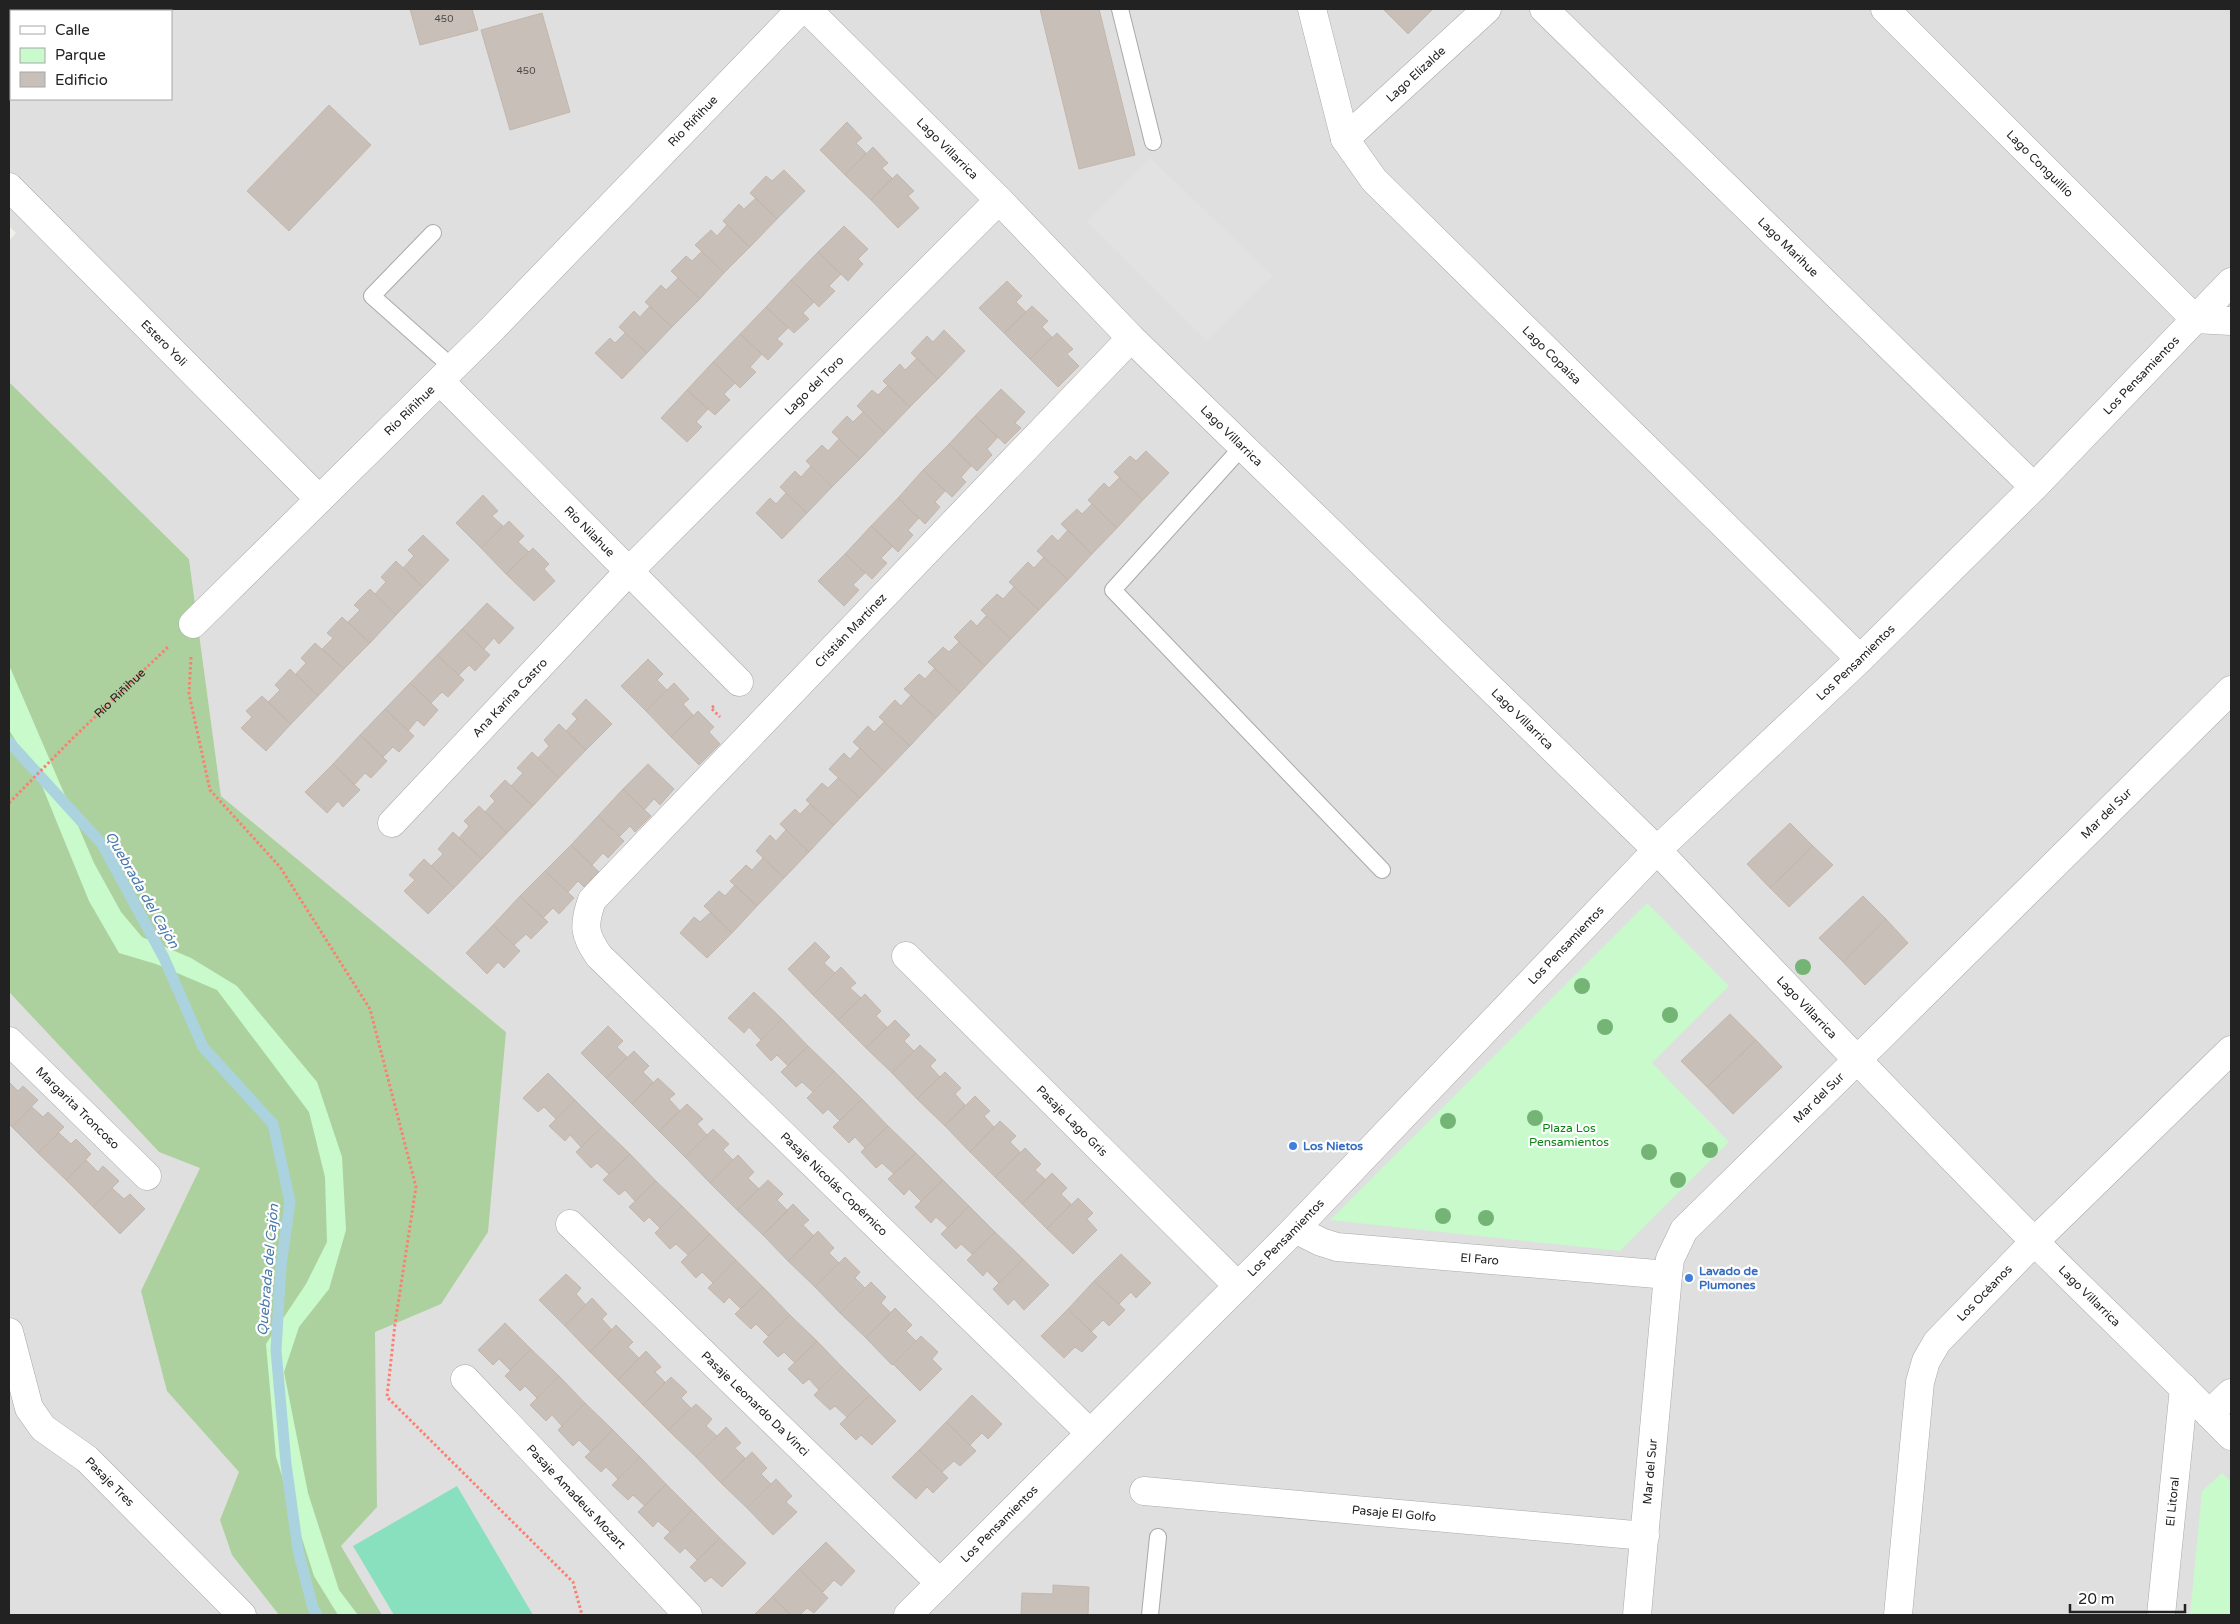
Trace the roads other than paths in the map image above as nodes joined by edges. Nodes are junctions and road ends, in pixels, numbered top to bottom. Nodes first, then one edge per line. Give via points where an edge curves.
1 (801, 9) edge
2 (807, 9) edge
3 (1120, 9) edge
4 (1312, 9) edge
5 (1487, 9) edge
6 (1544, 9) edge
7 (1885, 9) edge
8 (1345, 139) junction
9 (1153, 142) dead end
10 (9, 187) edge
11 (999, 200) junction
12 (433, 233) dead end
13 (2231, 282) edge
14 (2195, 319) junction
15 (2231, 321) edge
16 (1131, 338) junction
17 (446, 375) junction
18 (1242, 446) junction
19 (2034, 487) junction
20 (319, 500) junction
21 (629, 571) junction
22 (193, 624) road end
23 (1860, 659) junction
24 (738, 682) dead end
25 (2231, 690) edge
26 (392, 823) dead end
27 (1657, 850) junction
28 (1382, 870) dead end
29 (585, 930) joint
30 (906, 956) dead end
31 (9, 1041) edge
32 (2231, 1050) edge
33 (1856, 1061) junction
34 (147, 1176) dead end
35 (570, 1224) dead end
36 (1295, 1228) junction
37 (2034, 1242) junction
38 (1668, 1276) junction
39 (1238, 1286) junction
40 (9, 1332) edge
41 (465, 1379) dead end
42 (2184, 1388) junction
43 (2231, 1393) edge
44 (2209, 1414) junction
45 (1090, 1433) junction
46 (2231, 1436) edge
47 (1144, 1491) dead end
48 (1644, 1536) junction
49 (1158, 1537) dead end
50 (940, 1583) junction
51 (242, 1615) edge
52 (688, 1615) edge
53 (908, 1615) edge
54 (1150, 1615) edge
55 (1637, 1615) edge
56 (1898, 1615) edge
57 (2161, 1615) edge

1 - 17 street, Río Riñihue
2 - 11 street, Lago Villarrica
3 - 9 lane
4 - 8 street, Lago Copaisa
5 - 8 street, Lago Elizalde
6 - 19 street, Lago Marihue
7 - 14 street, Lago Conguillío
8 - 23 street, Lago Copaisa via 1374,180
10 - 20 street, Estero Yoli
11 - 16 street, Lago Villarrica
11 - 21 street, Lago del Toro
12 - 17 lane via 372,296
13 - 14 street, Los Pensamientos
14 - 15 street
14 - 19 street, Los Pensamientos
16 - 18 street, Lago Villarrica
16 - 29 street, Cristián Martínez via 592,900 586,914
17 - 20 street, Río Riñihue
17 - 21 street, Río Nilahue
18 - 27 street, Lago Villarrica
18 - 28 lane via 1114,590
19 - 23 street, Los Pensamientos
20 - 22 street, Río Riñihue
21 - 24 street, Río Nilahue
21 - 26 street, Ana Karina Castro
23 - 27 street, Los Pensamientos
25 - 33 street, Mar del Sur
27 - 33 street, Lago Villarrica
27 - 36 street, Los Pensamientos
29 - 45 street, Pasaje Nicolás Copérnico via 599,956
30 - 39 street, Pasaje Lago Gris
31 - 34 street, Margarita Troncoso
32 - 37 street, Los Océanos
33 - 37 street, Lago Villarrica
33 - 38 street, Mar del Sur via 1684,1230 1670,1259
35 - 50 street, Pasaje Leonardo Da Vinci
36 - 38 street, El Faro via 1337,1247
36 - 39 street, Los Pensamientos
37 - 42 street, Lago Villarrica
37 - 56 street, Los Océanos via 1938,1342 1926,1361 1920,1382
38 - 48 street, Mar del Sur
39 - 45 street, Los Pensamientos
40 - 51 street, Pasaje Tres via 29,1408 43,1428 87,1459
41 - 52 street, Pasaje Amadeus Mozart
42 - 44 street, Lago Villarrica
42 - 57 street, El Litoral
43 - 44 street
44 - 46 street, Lago Villarrica
45 - 50 street, Los Pensamientos
47 - 48 street, Pasaje El Golfo
48 - 55 street, Mar del Sur
49 - 54 lane
50 - 53 street, Los Pensamientos

